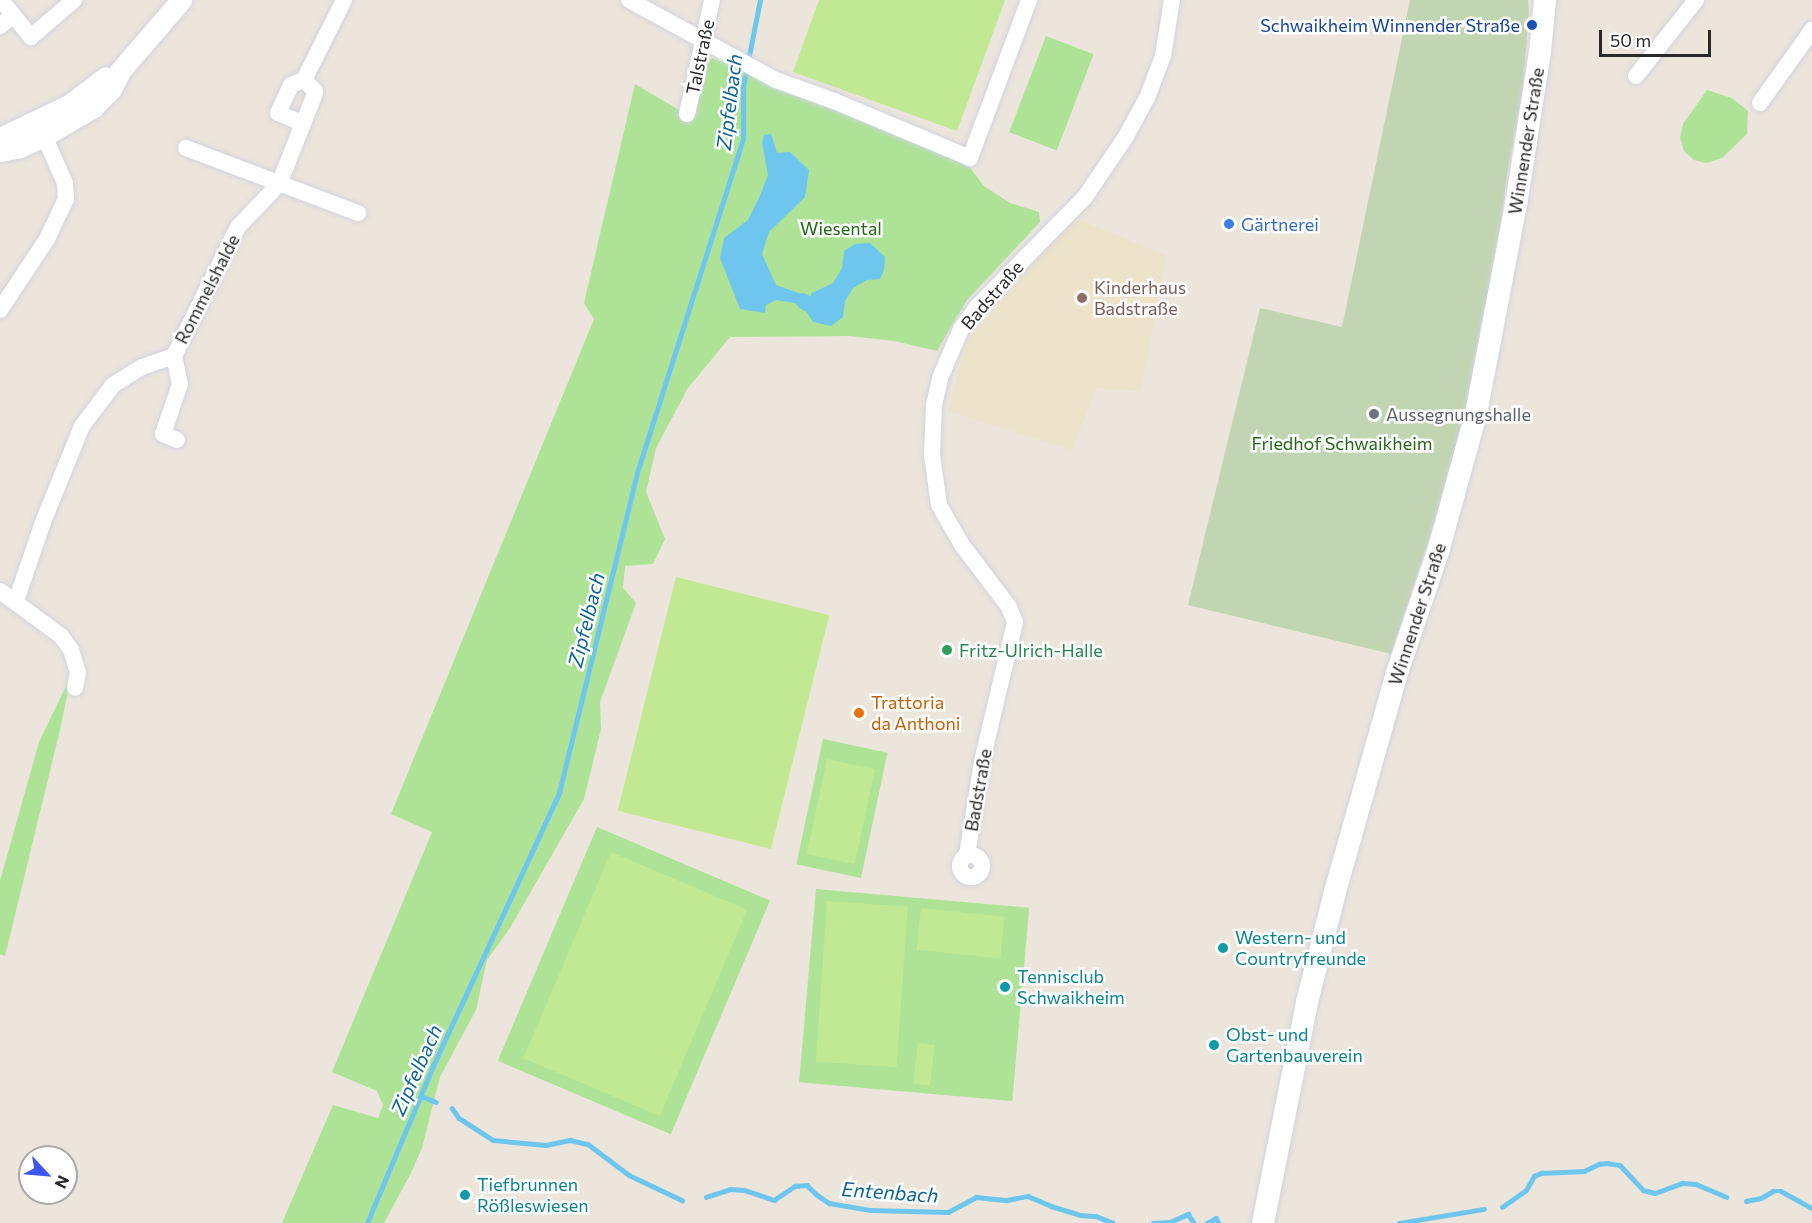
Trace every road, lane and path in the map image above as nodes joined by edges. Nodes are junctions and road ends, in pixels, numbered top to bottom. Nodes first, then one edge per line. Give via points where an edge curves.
1 (1, 0) edge
2 (74, 0) edge
3 (181, 0) edge
4 (344, 0) edge
5 (629, 0) edge
6 (712, 0) edge
7 (1029, 0) edge
8 (1172, 0) edge
9 (1545, 0) edge
10 (1696, 0) edge
11 (7, 21) edge
12 (1812, 30) edge
13 (703, 41) junction
14 (1636, 75) dead end
15 (304, 80) junction
16 (1760, 104) dead end
17 (687, 114) dead end
18 (302, 123) junction
19 (41, 128) junction
20 (0, 138) edge
21 (186, 148) dead end
22 (0, 151) edge
23 (279, 184) junction
24 (358, 213) dead end
25 (0, 310) edge
26 (174, 356) junction
27 (177, 440) dead end
28 (0, 591) edge
29 (16, 601) junction
30 (75, 688) dead end
31 (967, 855) dead end
32 (1263, 1223) edge

1 - 11 street
2 - 11 street via 31,37
3 - 19 street via 120,71 105,77
4 - 15 street
5 - 13 street
6 - 13 street, Talstraße
7 - 13 street via 970,158 776,80
8 - 31 street, Badstraße via 1163,56 1147,98 1125,138 1085,197 977,307 961,329 933,405 932,455 939,505 962,545 1009,607 1015,622 982,761
9 - 32 main road, Winnender Straße via 1516,205 1476,414 1335,892 1307,1002
10 - 14 street
12 - 16 street
13 - 17 street, Talstraße
15 - 18 street, Rommelshalde via 315,91
15 - 18 street via 291,85 278,113
18 - 23 street, Rommelshalde
19 - 20 street
19 - 22 street via 20,147
19 - 25 street via 65,183 66,199 47,239
21 - 23 street
23 - 24 street
23 - 26 street, Rommelshalde via 238,227
26 - 27 street via 180,384 163,434
26 - 29 street, Rommelshalde via 142,367 113,385 82,426
28 - 29 street
29 - 30 street via 61,636 71,650 78,673

